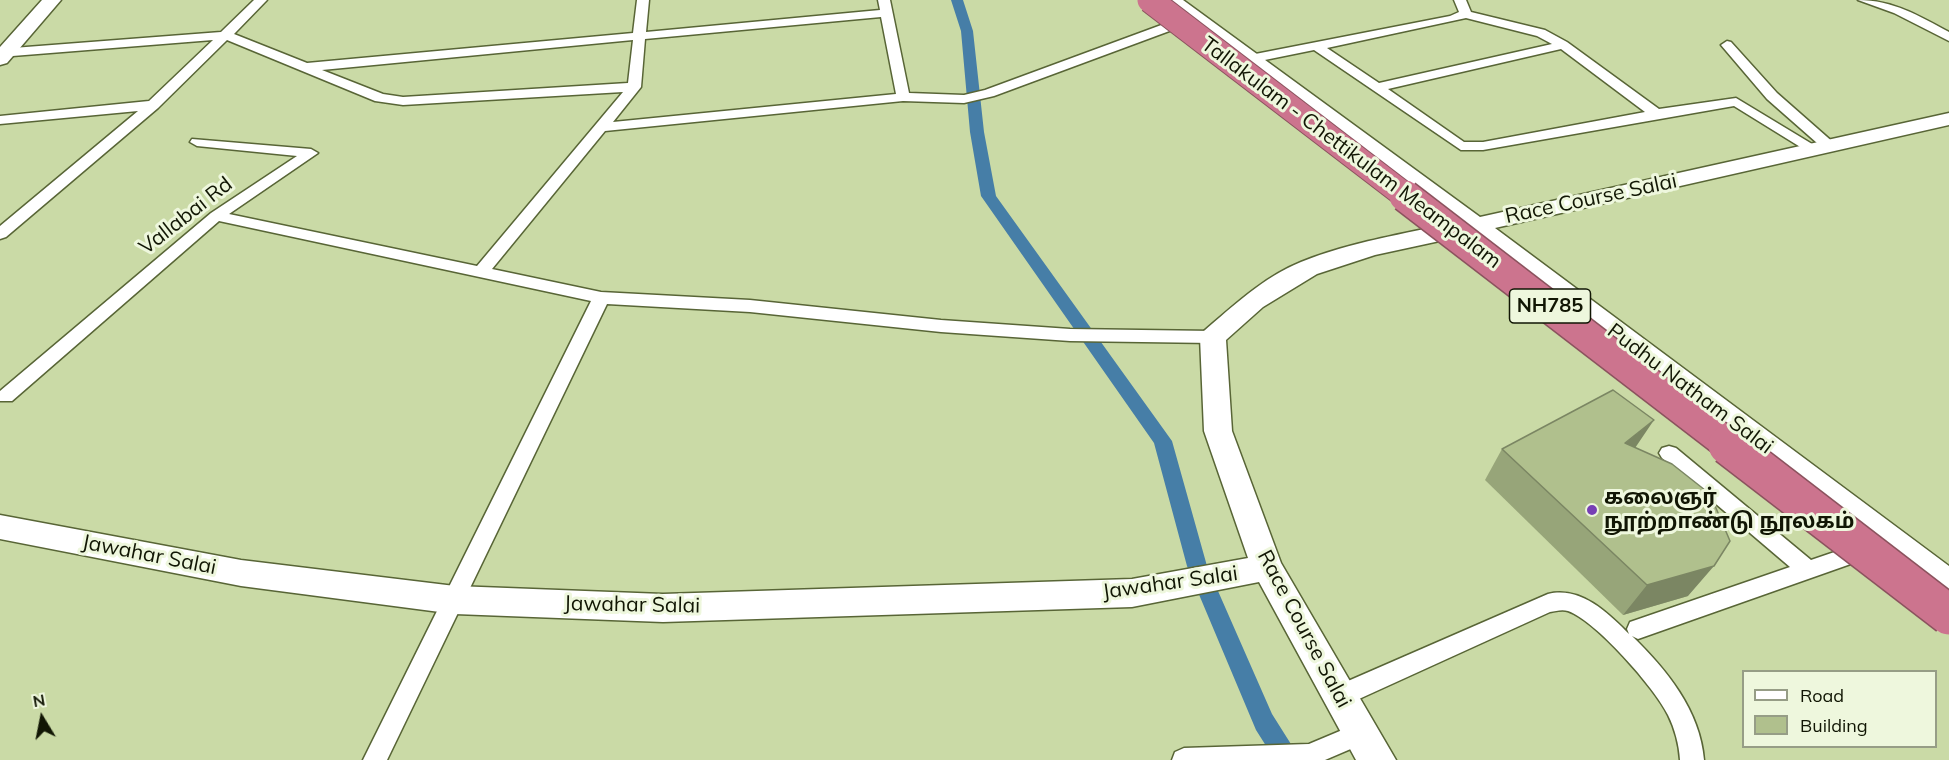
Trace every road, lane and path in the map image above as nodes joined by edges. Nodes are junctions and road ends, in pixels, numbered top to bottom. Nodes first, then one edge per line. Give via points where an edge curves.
1 (28, 0) edge
2 (51, 0) edge
3 (261, 0) edge
4 (643, 0) edge
5 (1141, 0) edge
6 (1150, 0) edge
7 (1460, 0) edge
8 (1864, 0) edge
9 (886, 7) edge
10 (1176, 10) edge
11 (1465, 14) junction
12 (7, 23) dead end
13 (226, 35) junction
14 (1949, 37) edge
15 (639, 38) junction
16 (1315, 45) junction
17 (1563, 45) junction
18 (1727, 45) dead end
19 (2, 55) edge
20 (1250, 59) junction
21 (303, 67) junction
22 (634, 87) junction
23 (1375, 88) junction
24 (903, 97) junction
25 (153, 105) junction
26 (1656, 114) junction
27 (1949, 119) edge
28 (0, 120) edge
29 (602, 127) junction
30 (197, 142) dead end
31 (1823, 149) junction
32 (216, 216) junction
33 (1474, 224) junction
34 (1442, 231) junction
35 (0, 234) edge
36 (482, 272) junction
37 (602, 298) junction
38 (1213, 338) junction
39 (6, 396) dead end
40 (1669, 453) dead end
41 (0, 527) edge
42 (1855, 554) junction
43 (1267, 567) junction
44 (1808, 570) junction
45 (1949, 584) edge
46 (1949, 594) edge
47 (455, 600) junction
48 (1949, 615) edge
49 (1949, 626) edge
50 (1638, 628) dead end
51 (1340, 696) junction
52 (1359, 734) junction
53 (375, 760) edge
54 (1184, 760) edge
55 (1378, 760) edge
56 (1692, 760) edge

1 - 12 street
2 - 19 street
3 - 13 street
4 - 15 street
5 - 10 street, Pudhu Natham Salai
6 - 48 highway, Tallakulam - Chettikulam Meampalam / NH785, bridge
7 - 11 street
8 - 14 street via 1898,10
9 - 15 street
9 - 24 street
10 - 20 street, Pudhu Natham Salai
10 - 24 street via 989,93 964,98
10 - 34 street, Pudhu Natham Salai
10 - 46 highway, Tallakulam - Chettikulam Meampalam / NH785
11 - 16 street
11 - 17 street via 1530,29
13 - 19 street
13 - 21 street
13 - 25 street
15 - 21 street
15 - 22 street
16 - 20 street
16 - 23 street
17 - 23 street
17 - 26 street
18 - 31 street
20 - 33 street, Pudhu Natham Salai
21 - 22 street via 380,98 403,101
22 - 29 street
23 - 26 street via 1452,142 1471,147
24 - 29 street
25 - 28 street
25 - 35 street
26 - 31 street via 1736,102
27 - 31 street, Race Course Salai
29 - 36 street
30 - 32 street, Vallabai Rd via 311,153
31 - 33 street, Race Course Salai
32 - 36 street
32 - 39 street, Vallabai Rd
33 - 34 street, Race Course Salai
33 - 45 street, Pudhu Natham Salai
34 - 38 street, Race Course Salai via 1308,268 1254,301
34 - 42 street, Pudhu Natham Salai
36 - 37 street
37 - 38 street via 750,306 1095,337
37 - 47 street
38 - 43 street, Race Course Salai via 1218,431
40 - 44 street
41 - 47 street, Jawahar Salai via 241,573
42 - 44 street
42 - 49 street, Pudhu Natham Salai
43 - 47 street, Jawahar Salai via 1132,593 663,608
43 - 51 street, Race Course Salai
44 - 50 street
47 - 53 street
51 - 52 street, Race Course Salai
51 - 56 street via 1556,600 1592,613 1649,671 1676,706
52 - 54 street via 1310,754
52 - 55 street, Race Course Salai

